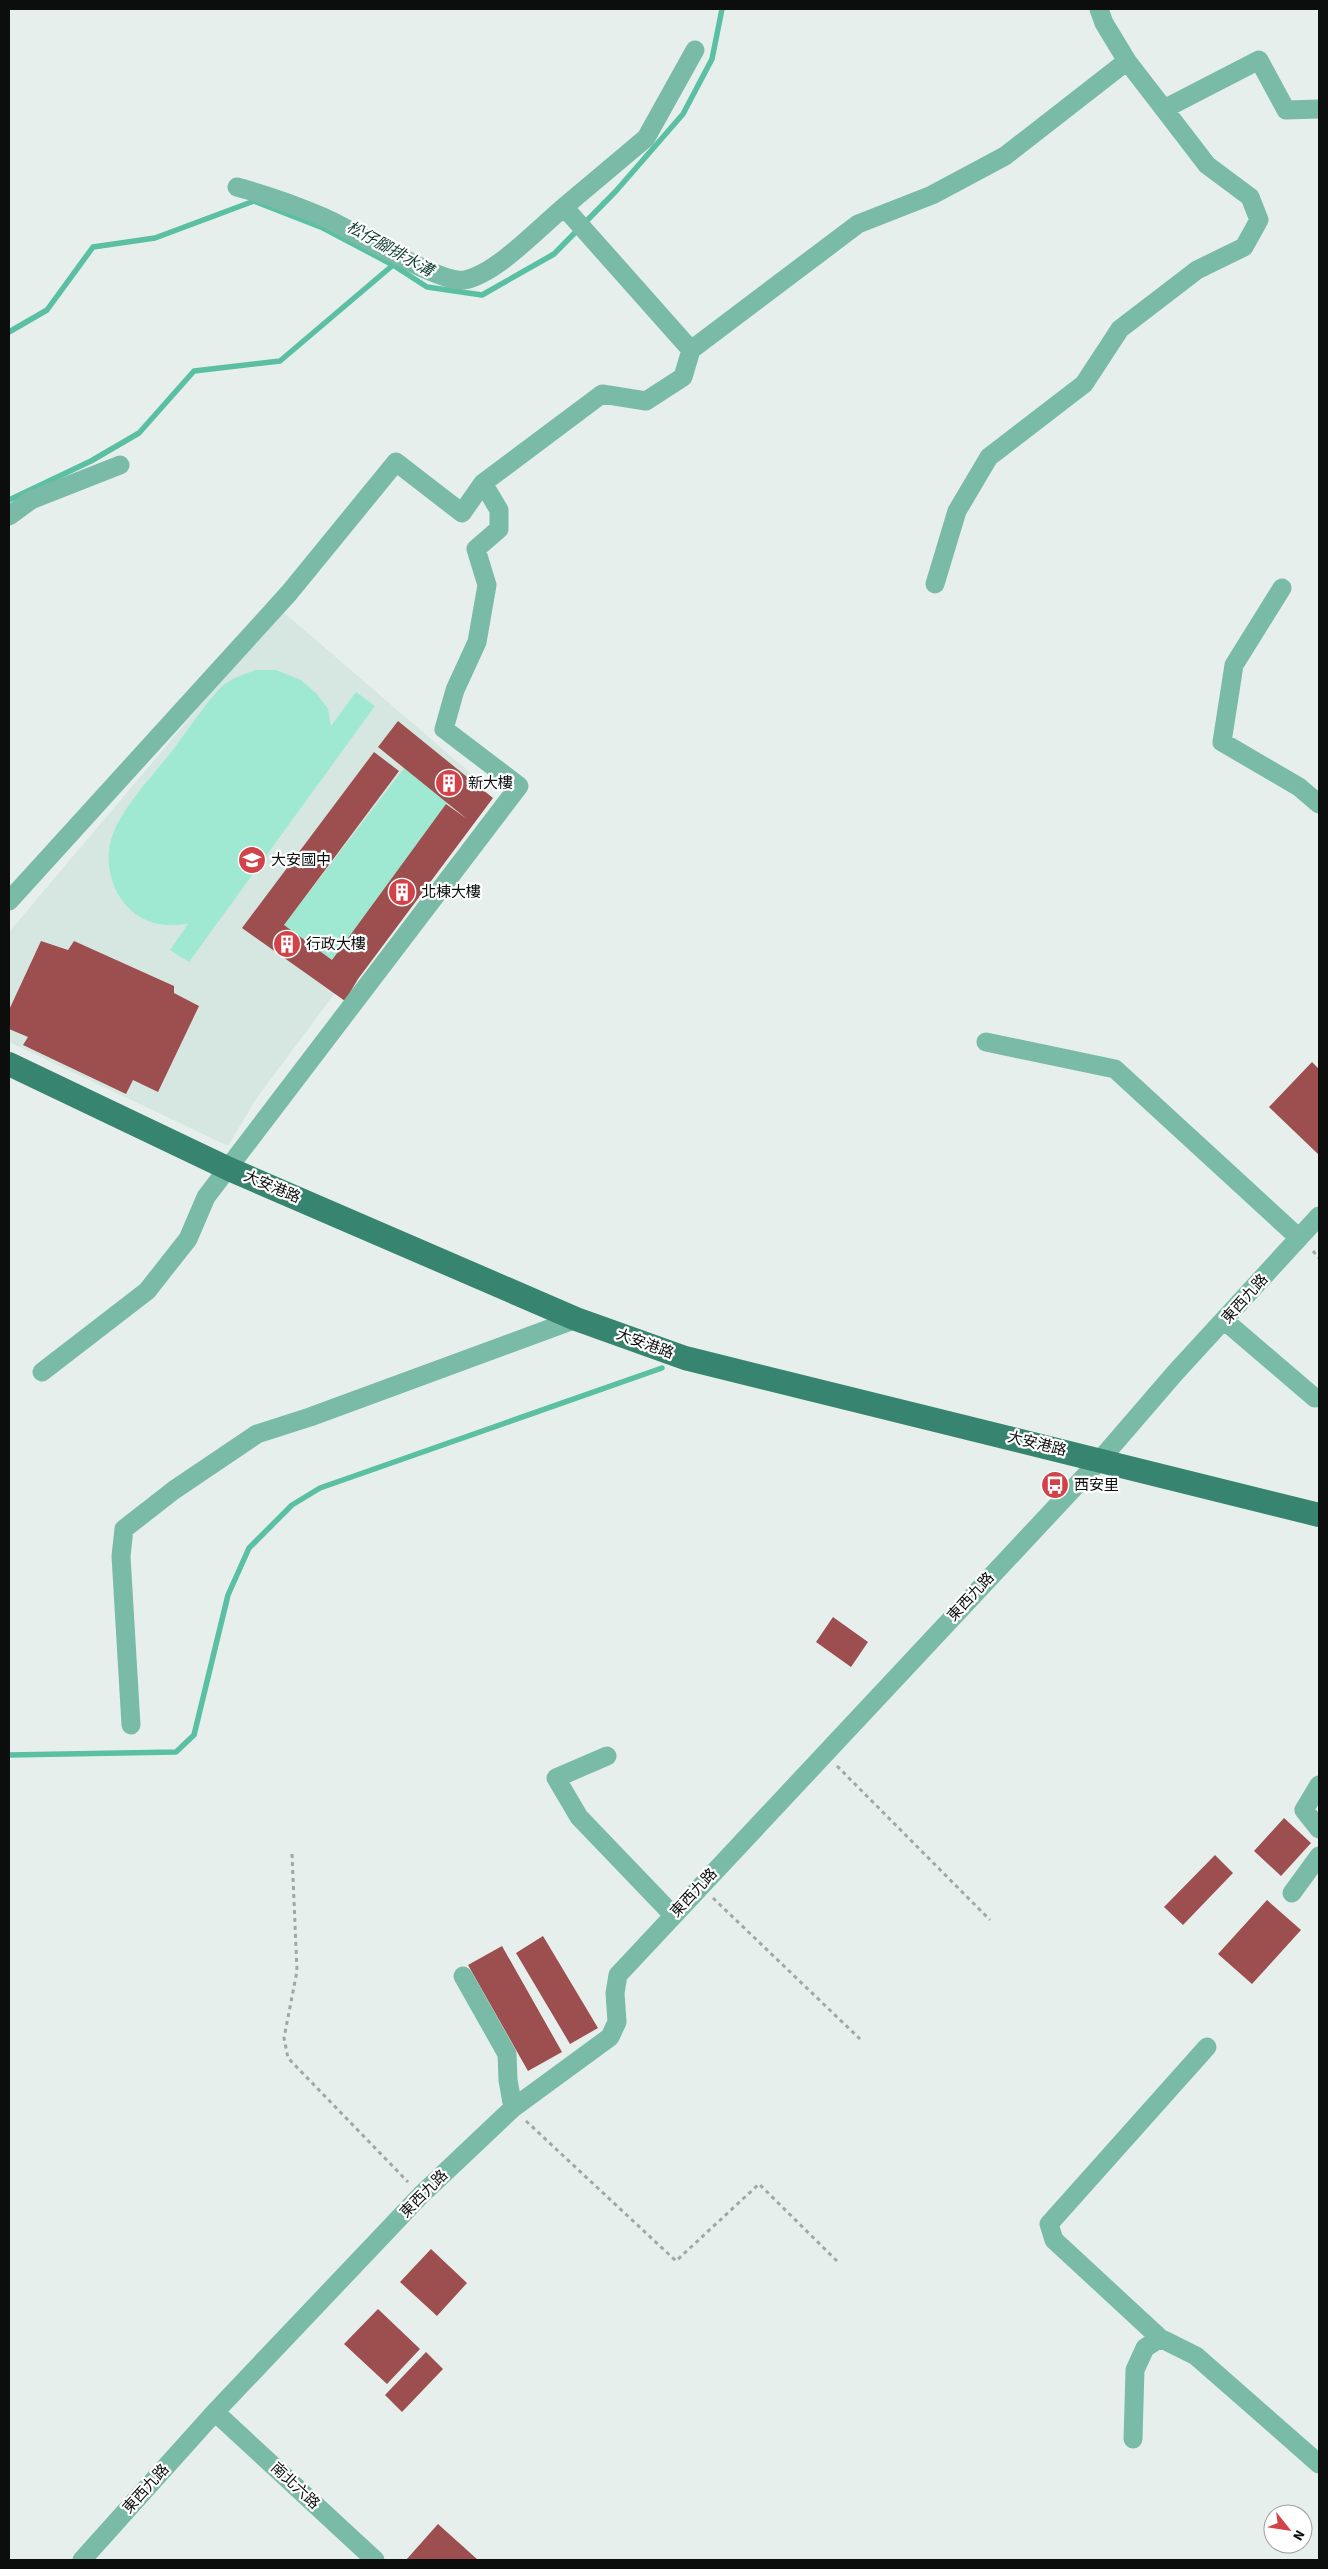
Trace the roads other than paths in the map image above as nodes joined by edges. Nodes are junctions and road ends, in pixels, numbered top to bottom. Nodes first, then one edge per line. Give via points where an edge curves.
1 (1099, 9) edge
2 (695, 50) dead end
3 (1127, 61) junction
4 (1164, 108) junction
5 (1319, 109) edge
6 (237, 187) dead end
7 (567, 210) junction
8 (690, 350) junction
9 (120, 465) dead end
10 (483, 483) junction
11 (9, 516) edge
12 (935, 584) dead end
13 (1282, 588) dead end
14 (1319, 804) edge
15 (9, 901) edge
16 (986, 1042) dead end
17 (9, 1064) edge
18 (229, 1169) junction
19 (1319, 1216) edge
20 (1299, 1238) junction
21 (576, 1319) junction
22 (1226, 1321) junction
23 (42, 1372) dead end
24 (1315, 1398) dead end
25 (1100, 1460) junction
26 (1319, 1515) edge
27 (131, 1725) dead end
28 (607, 1756) dead end
29 (1319, 1785) edge
30 (1319, 1829) edge
31 (1319, 1856) edge
32 (1292, 1893) dead end
33 (673, 1915) junction
34 (463, 1976) dead end
35 (1207, 2047) dead end
36 (513, 2108) junction
37 (1160, 2338) junction
38 (215, 2412) junction
39 (1133, 2440) dead end
40 (1319, 2464) edge
41 (82, 2560) edge
42 (375, 2560) edge

1 - 3 street
2 - 7 street via 646,138
3 - 4 street
3 - 8 street via 1005,156 932,195 858,224
4 - 5 street via 1259,60 1286,110
4 - 12 street via 1207,165 1250,197 1259,220 1244,247 1196,270 1120,330 1084,384 990,457 957,511
6 - 7 street via 277,198 325,218 436,274 463,280 488,272
7 - 8 street
8 - 10 street via 683,377 646,401 602,394
9 - 11 street via 31,500
10 - 15 street via 462,513 396,462 289,593
10 - 18 street via 499,510 498,529 476,549 487,585 477,642 455,690 444,729 519,786
13 - 14 street via 1234,665 1222,742 1299,787
16 - 20 street via 1115,1069
17 - 18 main road, 大安港路
18 - 21 main road, 大安港路
18 - 23 street via 206,1197 188,1239 147,1291
19 - 20 street, 東西九路
20 - 22 street, 東西九路
21 - 25 main road, 大安港路 via 685,1358
21 - 27 street via 257,1434 174,1490 124,1529 120,1556
22 - 24 street
22 - 25 street, 東西九路 via 1175,1373
25 - 26 main road, 大安港路
25 - 33 street, 東西九路
28 - 33 street via 556,1778 579,1817
29 - 30 street via 1304,1810
31 - 32 street
33 - 36 street, 東西九路 via 618,1974 615,1993 617,2022 610,2037
34 - 36 street via 507,2054
35 - 37 street via 1049,2224 1054,2240
36 - 38 street, 東西九路 via 421,2195
37 - 39 street via 1145,2348 1135,2370
37 - 40 street via 1196,2356
38 - 41 street, 東西九路
38 - 42 street, 南北六路

